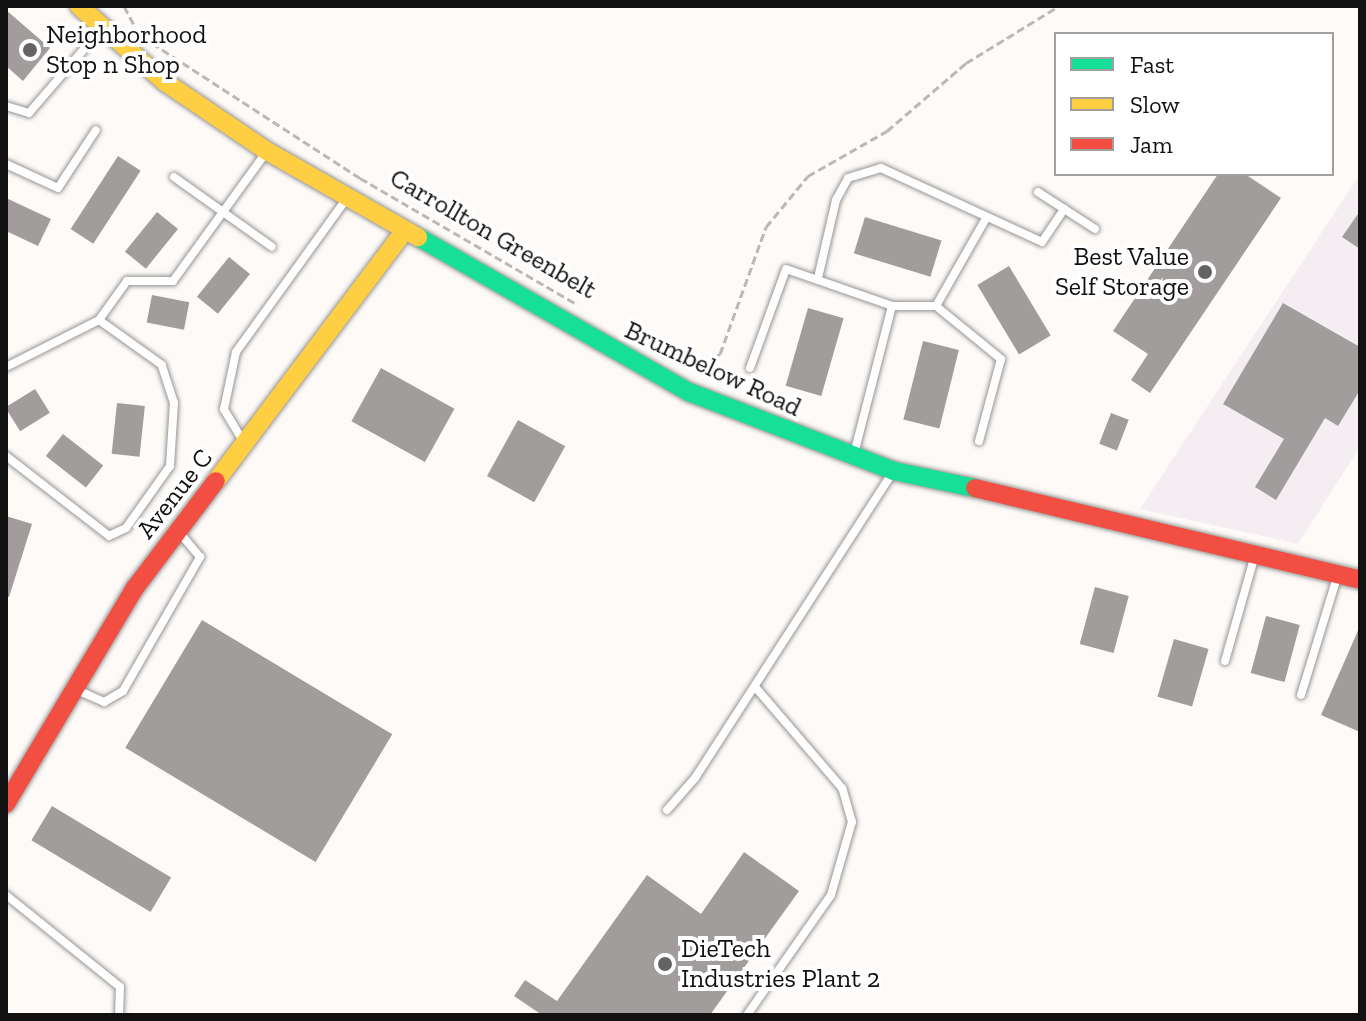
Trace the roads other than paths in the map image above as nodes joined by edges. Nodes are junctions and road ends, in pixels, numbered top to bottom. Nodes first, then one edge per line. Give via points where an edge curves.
1 (79, 6) edge
2 (103, 27) junction
3 (6, 106) edge
4 (96, 130) dead end
5 (267, 151) junction
6 (6, 164) edge
7 (174, 177) dead end
8 (1038, 192) dead end
9 (348, 198) junction
10 (1064, 209) junction
11 (224, 214) junction
12 (985, 220) junction
13 (1095, 229) dead end
14 (405, 230) junction
15 (272, 247) dead end
16 (818, 278) junction
17 (892, 306) junction
18 (936, 306) junction
19 (99, 320) junction
20 (6, 367) edge
21 (750, 368) dead end
22 (979, 441) dead end
23 (246, 446) junction
24 (6, 456) edge
25 (853, 458) junction
26 (894, 471) junction
27 (178, 531) junction
28 (1257, 551) junction
29 (1338, 574) junction
30 (1360, 580) edge
31 (1225, 661) dead end
32 (755, 687) junction
33 (75, 689) junction
34 (1301, 695) dead end
35 (6, 804) edge
36 (667, 810) dead end
37 (6, 895) edge
38 (119, 1015) edge
39 (747, 1015) edge

1 - 2 street, Brumbelow Road
2 - 3 lane via 29,113
2 - 5 street, Brumbelow Road via 165,82
4 - 6 lane via 58,188
5 - 9 street, Brumbelow Road
5 - 11 lane
7 - 11 lane
8 - 10 lane
9 - 14 street, Brumbelow Road
9 - 23 lane via 236,352 224,409
10 - 12 lane via 1042,242
10 - 13 lane
11 - 15 lane
11 - 19 lane via 173,281 127,281
12 - 16 lane via 881,168 848,178 836,200
12 - 18 lane
14 - 23 street, Avenue C
14 - 25 street, Brumbelow Road via 661,379
16 - 17 lane
16 - 21 lane via 786,269
17 - 18 lane
17 - 25 lane
18 - 22 lane via 1001,359
19 - 20 lane
19 - 24 lane via 162,365 174,403 170,466 126,528 109,536
23 - 27 street, Avenue C
25 - 26 street, Brumbelow Road
26 - 28 street, Brumbelow Road
26 - 32 lane
27 - 33 street, Avenue C
27 - 33 lane via 200,557 123,691 104,702
28 - 29 street, Brumbelow Road
28 - 31 lane
29 - 30 street, Brumbelow Road
29 - 34 lane
32 - 36 lane
32 - 39 lane via 842,788 852,822 831,895
33 - 35 street, Avenue C
37 - 38 lane via 120,987

